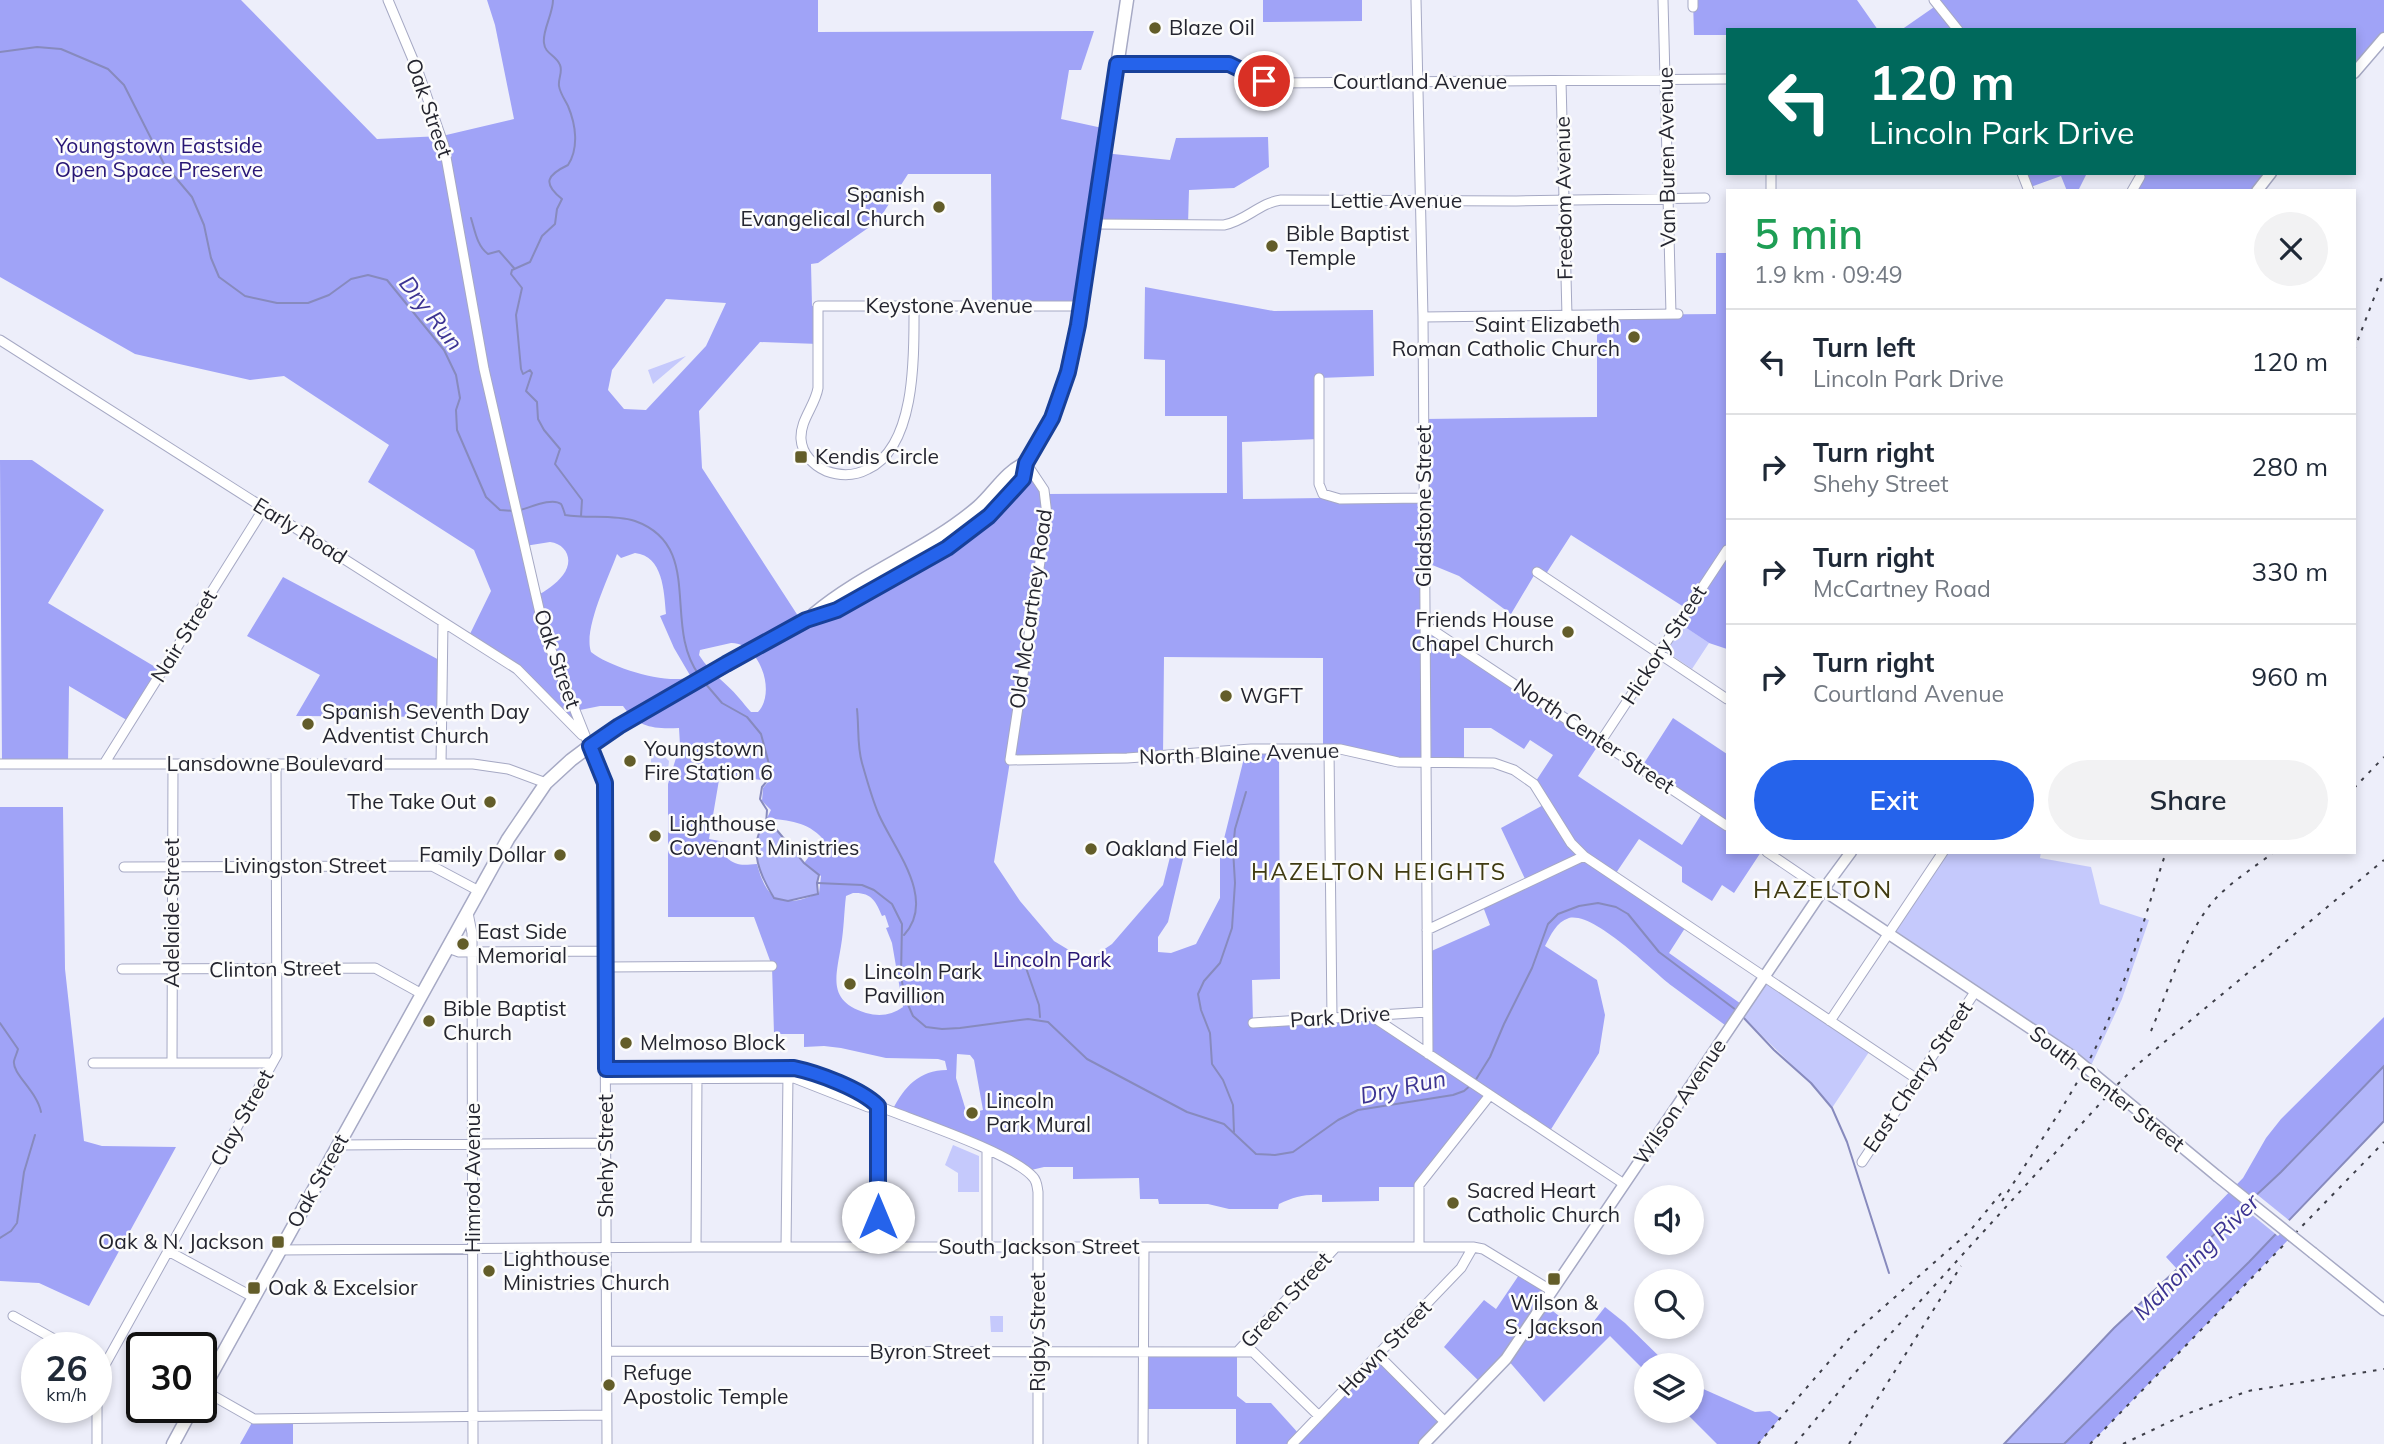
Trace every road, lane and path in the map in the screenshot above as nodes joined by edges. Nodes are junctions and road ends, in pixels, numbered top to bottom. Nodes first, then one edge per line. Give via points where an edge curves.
1 (388, 0) edge
2 (1127, 0) edge
3 (1416, 0) edge
4 (1663, 0) edge
5 (1934, 0) edge
6 (1956, 28) edge
7 (2384, 38) edge
8 (1117, 64) junction
9 (2356, 71) edge
10 (1726, 79) edge
11 (1665, 80) junction
12 (1561, 81) junction
13 (1418, 82) junction
14 (2269, 175) edge
15 (2140, 177) dead end
16 (2133, 189) edge
17 (2259, 189) edge
18 (1668, 198) junction
19 (1705, 198) dead end
20 (1564, 200) junction
21 (1420, 201) junction
22 (1093, 224) junction
23 (914, 306) junction
24 (1080, 306) junction
25 (1567, 316) junction
26 (1423, 317) junction
27 (0, 340) edge
28 (1319, 378) dead end
29 (1026, 463) junction
30 (1424, 498) junction
31 (264, 508) junction
32 (1724, 561) edge
33 (1537, 572) dead end
34 (443, 622) junction
35 (1425, 625) junction
36 (1659, 653) junction
37 (1726, 698) edge
38 (1601, 741) junction
39 (588, 742) junction
40 (1329, 750) junction
41 (1010, 760) joint
42 (1426, 762) junction
43 (0, 764) edge
44 (104, 764) junction
45 (173, 764) junction
46 (276, 764) junction
47 (441, 764) junction
48 (546, 783) junction
49 (1726, 824) edge
50 (1770, 854) edge
51 (1850, 854) edge
52 (1942, 854) edge
53 (1584, 856) junction
54 (277, 866) junction
55 (124, 867) dead end
56 (172, 867) junction
57 (1823, 890) junction
58 (479, 891) junction
59 (468, 913) junction
60 (1427, 930) junction
61 (1888, 934) junction
62 (448, 948) junction
63 (472, 951) junction
64 (606, 951) junction
65 (772, 966) dead end
66 (606, 967) junction
67 (122, 969) dead end
68 (277, 969) junction
69 (172, 970) junction
70 (1764, 977) junction
71 (1975, 992) junction
72 (422, 994) junction
73 (1427, 1012) junction
74 (1370, 1015) junction
75 (1332, 1018) junction
76 (1830, 1021) junction
77 (1253, 1023) dead end
78 (1428, 1054) junction
79 (172, 1062) junction
80 (93, 1063) dead end
81 (272, 1063) junction
82 (697, 1073) junction
83 (788, 1073) junction
84 (606, 1074) junction
85 (1917, 1079) junction
86 (1490, 1095) junction
87 (878, 1106) junction
88 (606, 1143) junction
89 (338, 1144) junction
90 (472, 1145) junction
91 (988, 1150) junction
92 (1862, 1163) dead end
93 (1624, 1184) junction
94 (607, 1247) junction
95 (696, 1247) junction
96 (786, 1247) junction
97 (877, 1247) junction
98 (987, 1247) junction
99 (1144, 1247) junction
100 (1336, 1247) junction
101 (1419, 1247) junction
102 (1473, 1247) junction
103 (1038, 1248) junction
104 (473, 1249) junction
105 (279, 1250) junction
106 (168, 1251) junction
107 (1552, 1291) junction
108 (253, 1297) junction
109 (2384, 1310) edge
110 (13, 1316) dead end
111 (41, 1332) edge
112 (112, 1344) edge
113 (1244, 1344) junction
114 (607, 1351) junction
115 (1038, 1352) junction
116 (1144, 1352) junction
117 (1237, 1352) junction
118 (1253, 1352) junction
119 (1378, 1355) junction
120 (217, 1363) edge
121 (217, 1399) edge
122 (606, 1415) junction
123 (473, 1416) junction
124 (1319, 1416) junction
125 (1446, 1422) junction
126 (97, 1423) edge
127 (184, 1423) edge
128 (1294, 1443) edge
129 (97, 1444) edge
130 (173, 1444) edge
131 (473, 1444) edge
132 (607, 1444) edge
133 (1038, 1444) edge
134 (1143, 1444) edge
135 (1424, 1444) edge

1 - 39 street, Oak Street via 444,146 484,369 533,586 554,662
2 - 8 highway
3 - 13 street, Gladstone Street
4 - 11 street, Van Buren Avenue
5 - 6 street
7 - 9 main road
8 - 13 street, Courtland Avenue via 1229,64 1278,83
8 - 22 highway
10 - 11 street, Courtland Avenue
11 - 12 street, Courtland Avenue
11 - 18 street, Van Buren Avenue
12 - 13 street, Courtland Avenue
12 - 20 street, Freedom Avenue
13 - 21 street, Gladstone Street
14 - 17 main road
15 - 16 street
18 - 19 street, Lettie Avenue
18 - 20 street, Lettie Avenue
18 - 25 street, Van Buren Avenue via 1675,314
20 - 21 street, Lettie Avenue
20 - 25 street, Freedom Avenue
21 - 22 street, Lettie Avenue via 1281,200 1224,225
21 - 26 street, Gladstone Street
22 - 24 highway
23 - 23 street, Keystone Avenue via 912,383 891,448 880,462 847,475 814,464 801,439 818,388 818,306
23 - 24 street, Keystone Avenue
24 - 29 highway via 1062,391
25 - 26 street
26 - 30 street, Gladstone Street
27 - 31 street, Early Road
28 - 30 street via 1322,493 1340,499
29 - 39 highway via 953,528 831,600 803,622
29 - 41 street, Old McCartney Road via 1044,490 1047,515
30 - 35 street, Gladstone Street
31 - 34 street, Early Road
31 - 44 street, Nair Street
32 - 36 street, Hickory Street
33 - 36 street
34 - 39 street, Early Road via 517,670
34 - 47 street
35 - 38 street, North Center Street
35 - 42 street, Gladstone Street
36 - 37 street
36 - 38 street, Hickory Street
38 - 49 street, North Center Street
39 - 48 highway, Oak Street
39 - 64 street, Shehy Street via 605,783
40 - 41 street, North Blaine Avenue
40 - 42 street, North Blaine Avenue
40 - 75 street
42 - 53 street, North Blaine Avenue via 1483,761 1521,774 1542,794
42 - 60 street, Gladstone Street
43 - 44 street, Lansdowne Boulevard
44 - 45 street, Lansdowne Boulevard
45 - 46 street, Lansdowne Boulevard
45 - 56 street, Adelaide Street
46 - 47 street, Lansdowne Boulevard
46 - 54 street, Clay Street
47 - 48 street, Lansdowne Boulevard via 500,767
48 - 58 highway, Oak Street
50 - 57 street
51 - 57 main road, Wilson Avenue
52 - 61 street
53 - 60 street
53 - 70 street, North Blaine Avenue
54 - 56 street, Livingston Street
54 - 58 street, Livingston Street via 432,866
54 - 68 street, Clay Street
55 - 56 street, Livingston Street
56 - 69 street, Adelaide Street
57 - 61 main road, South Center Street
57 - 70 main road, Wilson Avenue
58 - 59 highway, Oak Street
59 - 62 highway, Oak Street
59 - 63 street, Himrod Avenue
60 - 73 street, Gladstone Street
61 - 71 main road, South Center Street
61 - 76 street
62 - 63 street
62 - 72 highway, Oak Street
63 - 64 street
63 - 90 street, Himrod Avenue
64 - 66 street, Shehy Street
65 - 66 street
66 - 84 street, Shehy Street
67 - 69 street, Clinton Street
68 - 69 street, Clinton Street
68 - 72 street, Clinton Street via 375,968
68 - 81 street, Clay Street via 277,1050
69 - 79 street, Adelaide Street
70 - 76 street, North Blaine Avenue
70 - 93 main road, Wilson Avenue
71 - 85 street, East Cherry Street
71 - 109 main road, South Center Street, bridge via 2072,1056
72 - 89 highway, Oak Street
73 - 74 street, Park Drive
73 - 78 street, Gladstone Street
74 - 75 street, Park Drive
74 - 78 street
75 - 77 street, Park Drive
76 - 85 street, North Blaine Avenue
78 - 86 street
79 - 80 street
79 - 81 street
81 - 106 street, Clay Street
82 - 83 street
82 - 84 street
82 - 95 street
83 - 87 street via 867,1107
83 - 96 street
84 - 88 street, Shehy Street
85 - 92 street, East Cherry Street
86 - 93 street
86 - 101 street via 1419,1185
87 - 91 street
87 - 97 street
88 - 90 street
88 - 94 street, Shehy Street
89 - 90 street
89 - 105 highway, Oak Street
90 - 104 street, Himrod Avenue
91 - 98 street
91 - 103 street, Rigby Street via 1035,1179
93 - 107 main road, Wilson Avenue
94 - 95 street, South Jackson Street
94 - 104 street, South Jackson Street
94 - 114 street, Shehy Street
95 - 96 street, South Jackson Street
96 - 97 street, South Jackson Street
97 - 98 street, South Jackson Street
98 - 103 street, South Jackson Street
99 - 100 street, South Jackson Street
99 - 103 street, South Jackson Street
99 - 116 street
100 - 101 street, South Jackson Street
100 - 113 street, Green Street
101 - 102 street, South Jackson Street
102 - 107 street, South Jackson Street
102 - 119 street, Hawn Street via 1461,1268
103 - 115 street, Rigby Street
104 - 105 street, South Jackson Street
104 - 123 street, Himrod Avenue
105 - 108 highway, Oak Street
106 - 108 street
106 - 112 street, Clay Street
107 - 125 main road, Wilson Avenue via 1506,1359
108 - 120 highway, Oak Street
110 - 111 street
113 - 117 street, Green Street
113 - 118 street
114 - 115 street, Byron Street
114 - 122 street, Shehy Street
115 - 116 street, Byron Street
115 - 133 street, Rigby Street
116 - 117 street, Byron Street
116 - 134 street
117 - 118 street, Byron Street
118 - 124 street
119 - 124 street, Hawn Street
119 - 125 street
121 - 123 street via 254,1419
122 - 123 street
122 - 132 street, Shehy Street
123 - 131 street, Himrod Avenue
124 - 128 street, Hawn Street
125 - 135 main road, Wilson Avenue
126 - 129 street, Clay Street
127 - 130 highway

